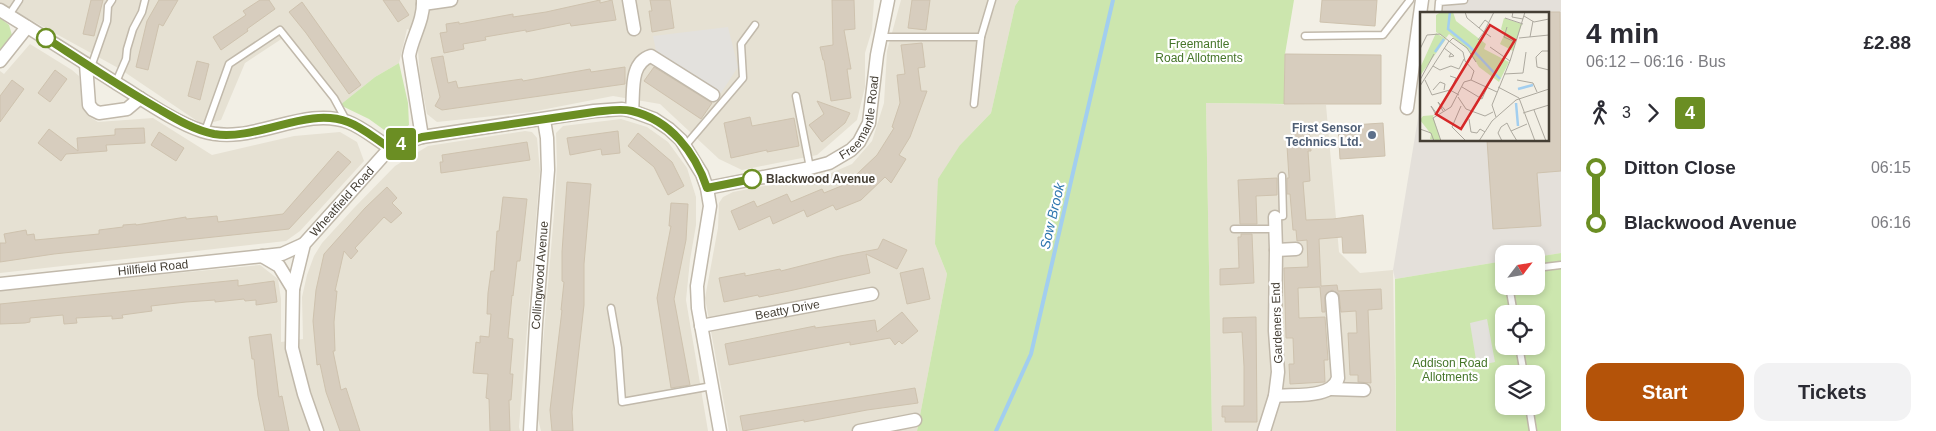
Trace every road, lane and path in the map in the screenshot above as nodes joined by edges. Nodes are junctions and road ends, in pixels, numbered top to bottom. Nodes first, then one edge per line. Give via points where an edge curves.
1 (19, 0) edge
2 (112, 0) edge
3 (145, 0) edge
4 (452, 0) edge
5 (629, 0) edge
6 (888, 0) edge
7 (992, 0) edge
8 (1410, 0) edge
9 (1464, 0) edge
10 (423, 2) edge
11 (5, 12) edge
12 (1438, 12) edge
13 (1420, 14) edge
14 (755, 25) dead end
15 (27, 27) junction
16 (634, 29) dead end
17 (1304, 36) dead end
18 (880, 37) junction
19 (981, 37) junction
20 (0, 61) edge
21 (88, 65) junction
22 (116, 82) junction
23 (713, 95) dead end
24 (796, 96) dead end
25 (140, 98) junction
26 (974, 104) dead end
27 (1407, 108) dead end
28 (632, 111) junction
29 (544, 120) junction
30 (347, 121) junction
31 (204, 132) junction
32 (422, 137) junction
33 (685, 146) junction
34 (390, 148) junction
35 (810, 168) junction
36 (1282, 176) dead end
37 (707, 188) junction
38 (1275, 223) junction
39 (1234, 229) dead end
40 (304, 244) junction
41 (1296, 249) dead end
42 (1276, 250) junction
43 (262, 256) junction
44 (1561, 265) edge
45 (1545, 267) edge
46 (0, 284) edge
47 (293, 289) junction
48 (872, 294) dead end
49 (1332, 298) dead end
50 (611, 308) dead end
51 (701, 326) junction
52 (712, 386) junction
53 (1332, 389) junction
54 (1364, 390) dead end
55 (1275, 396) junction
56 (1530, 415) edge
57 (915, 420) dead end
58 (317, 431) edge
59 (530, 431) edge
60 (720, 431) edge
61 (859, 431) edge
62 (1264, 431) edge
63 (1533, 431) edge

1 - 11 lane
2 - 21 lane via 108,6 107,21
3 - 22 lane
4 - 10 street
5 - 16 street
6 - 18 street, Freemantle Road
7 - 19 lane
8 - 17 lane via 1384,35
9 - 12 lane via 1440,2
10 - 32 street via 422,18 409,56
11 - 15 street
13 - 27 street
14 - 33 lane via 741,44 743,78
15 - 20 street
15 - 21 street
18 - 19 lane
18 - 35 street, Freemantle Road via 871,113 859,142 842,157
19 - 26 lane
21 - 22 street
21 - 25 street via 88,105 93,110 99,113 127,109
22 - 25 street
23 - 28 street via 651,56 644,58 636,70
24 - 35 lane
25 - 31 street
28 - 29 street via 622,109
28 - 33 street via 654,119
29 - 32 street
29 - 59 street, Collingwood Avenue via 548,170
30 - 31 street via 320,117 242,135
30 - 31 lane via 334,98 280,30 230,64
30 - 34 street
32 - 34 street
33 - 37 street
34 - 40 street, Wheatfield Road
35 - 37 street, Freemantle Road
36 - 38 lane via 1283,216
37 - 51 street via 710,206 698,286
38 - 39 lane
38 - 42 street, Gardeners End
40 - 43 street, Hillfield Road via 282,254
40 - 47 street, Wheatfield Road
41 - 42 street
42 - 55 street, Gardeners End via 1274,301 1278,372
43 - 46 street, Hillfield Road
43 - 47 street via 279,266
44 - 45 lane
47 - 58 street, Wheatfield Road via 292,348
48 - 51 street, Beatty Drive
49 - 53 street via 1338,378
50 - 52 lane via 622,402
51 - 52 street
52 - 60 street
53 - 54 street
53 - 55 street
55 - 62 street, Gardeners End
56 - 63 lane
57 - 61 street

